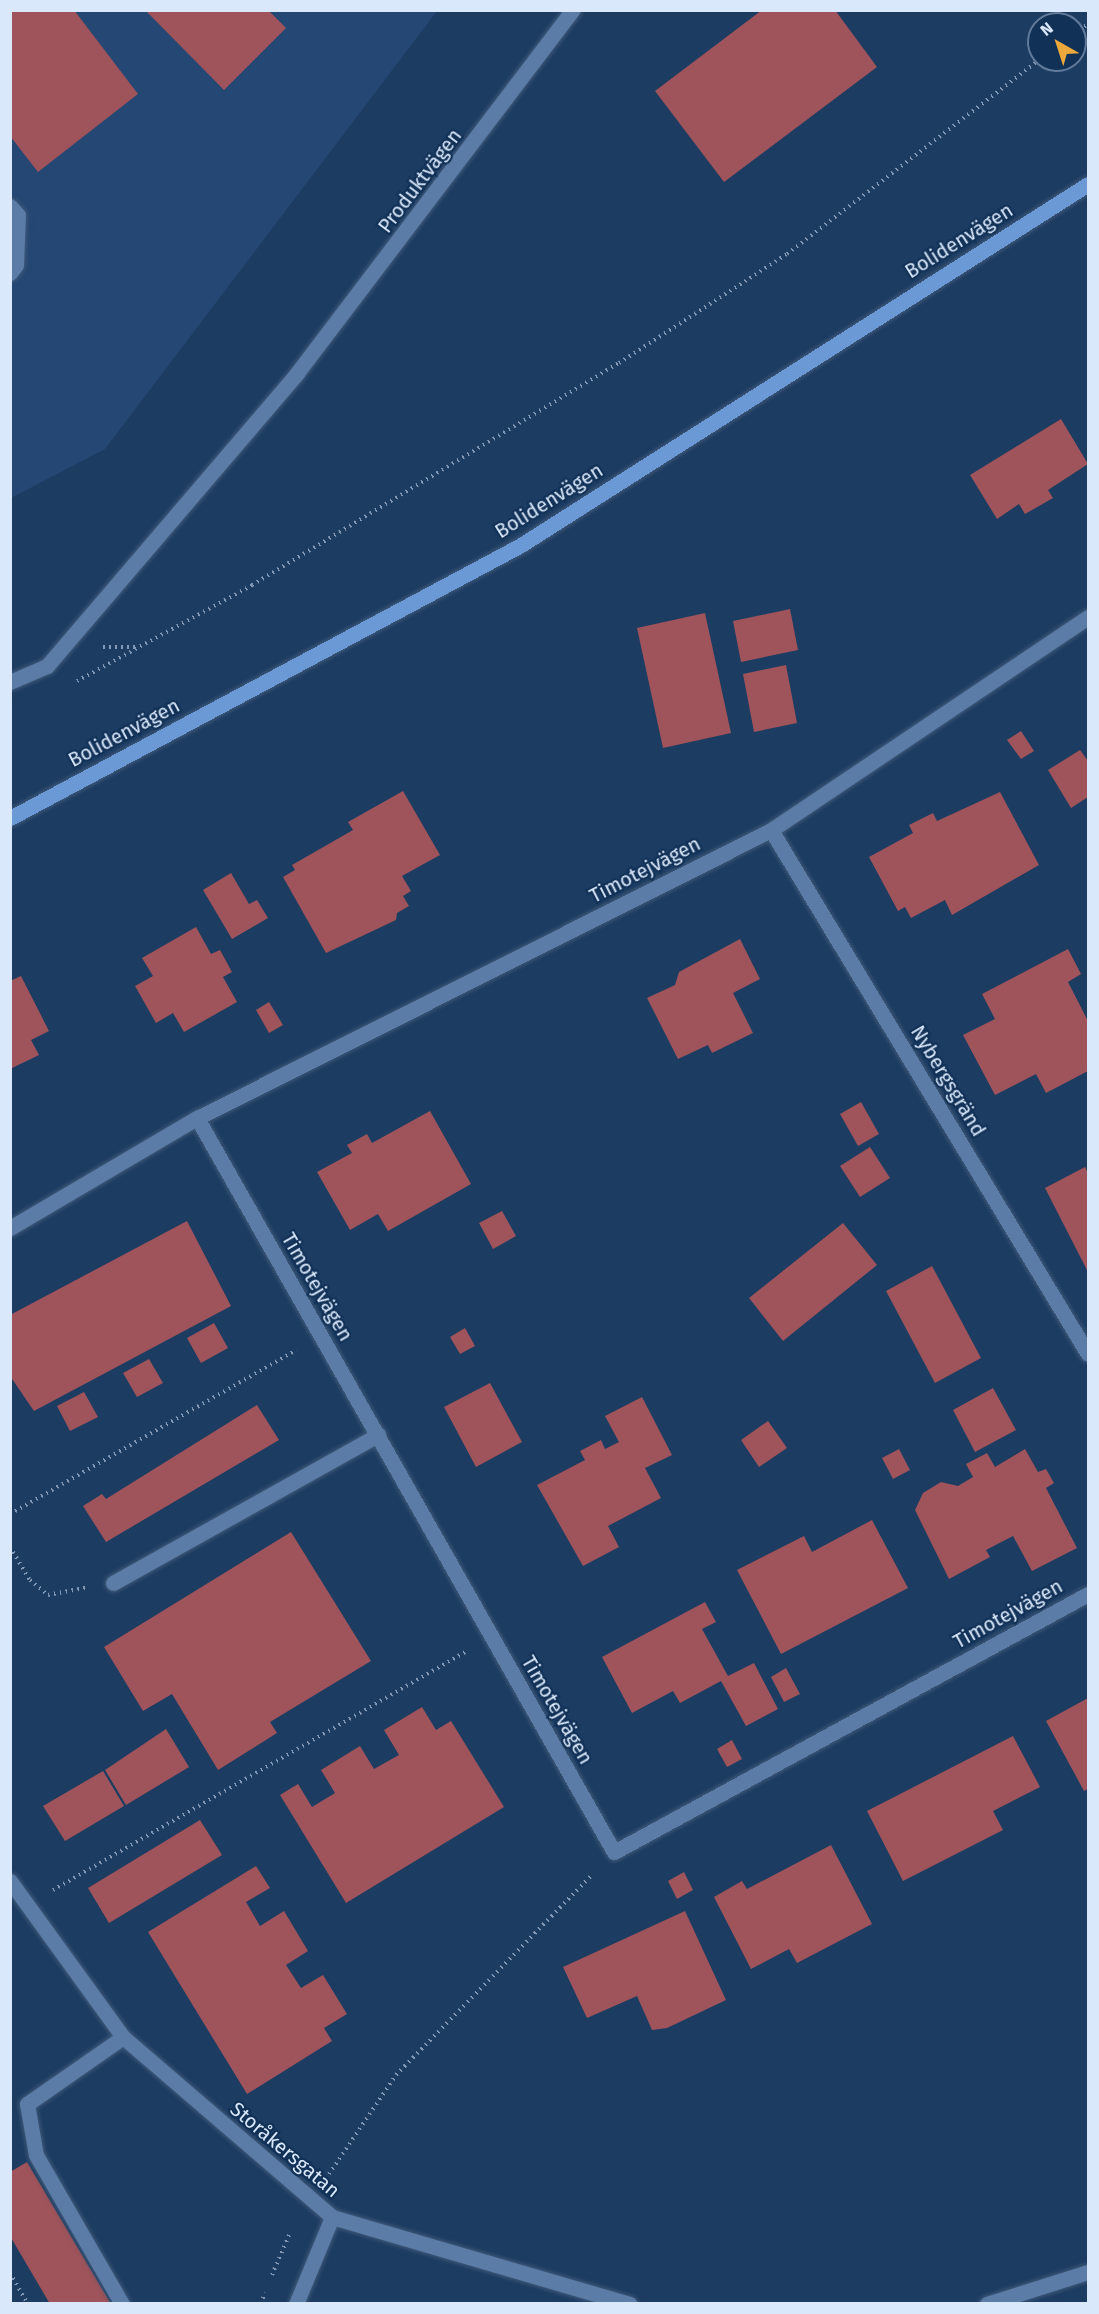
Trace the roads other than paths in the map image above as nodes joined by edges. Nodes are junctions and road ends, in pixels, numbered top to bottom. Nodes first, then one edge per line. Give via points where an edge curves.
1 (573, 10) edge
2 (1089, 184) edge
3 (10, 206) edge
4 (10, 273) edge
5 (1089, 617) edge
6 (10, 682) edge
7 (10, 818) edge
8 (771, 830) junction
9 (196, 1118) junction
10 (10, 1228) edge
11 (1089, 1354) edge
12 (378, 1435) junction
13 (113, 1582) road end
14 (1089, 1594) edge
15 (10, 1881) edge
16 (123, 2037) junction
17 (332, 2217) junction
18 (1089, 2272) edge
19 (122, 2304) edge
20 (296, 2304) edge
21 (630, 2304) edge
22 (987, 2304) edge

1 - 6 street, Produktvägen via 297,373 47,666
2 - 7 main road, Bolidenvägen via 520,545
3 - 4 street via 18,215 16,264
5 - 8 street, Timotejvägen
8 - 9 street, Timotejvägen
8 - 11 street, Nybergsgränd
9 - 10 street, Timotejvägen
9 - 12 street, Timotejvägen
12 - 13 street
12 - 14 street, Timotejvägen via 614,1852
15 - 16 street, Storåkersgatan
16 - 17 street, Storåkersgatan
16 - 19 street via 27,2104 36,2155
17 - 20 street
17 - 21 street, Storåkersgatan
18 - 22 street

